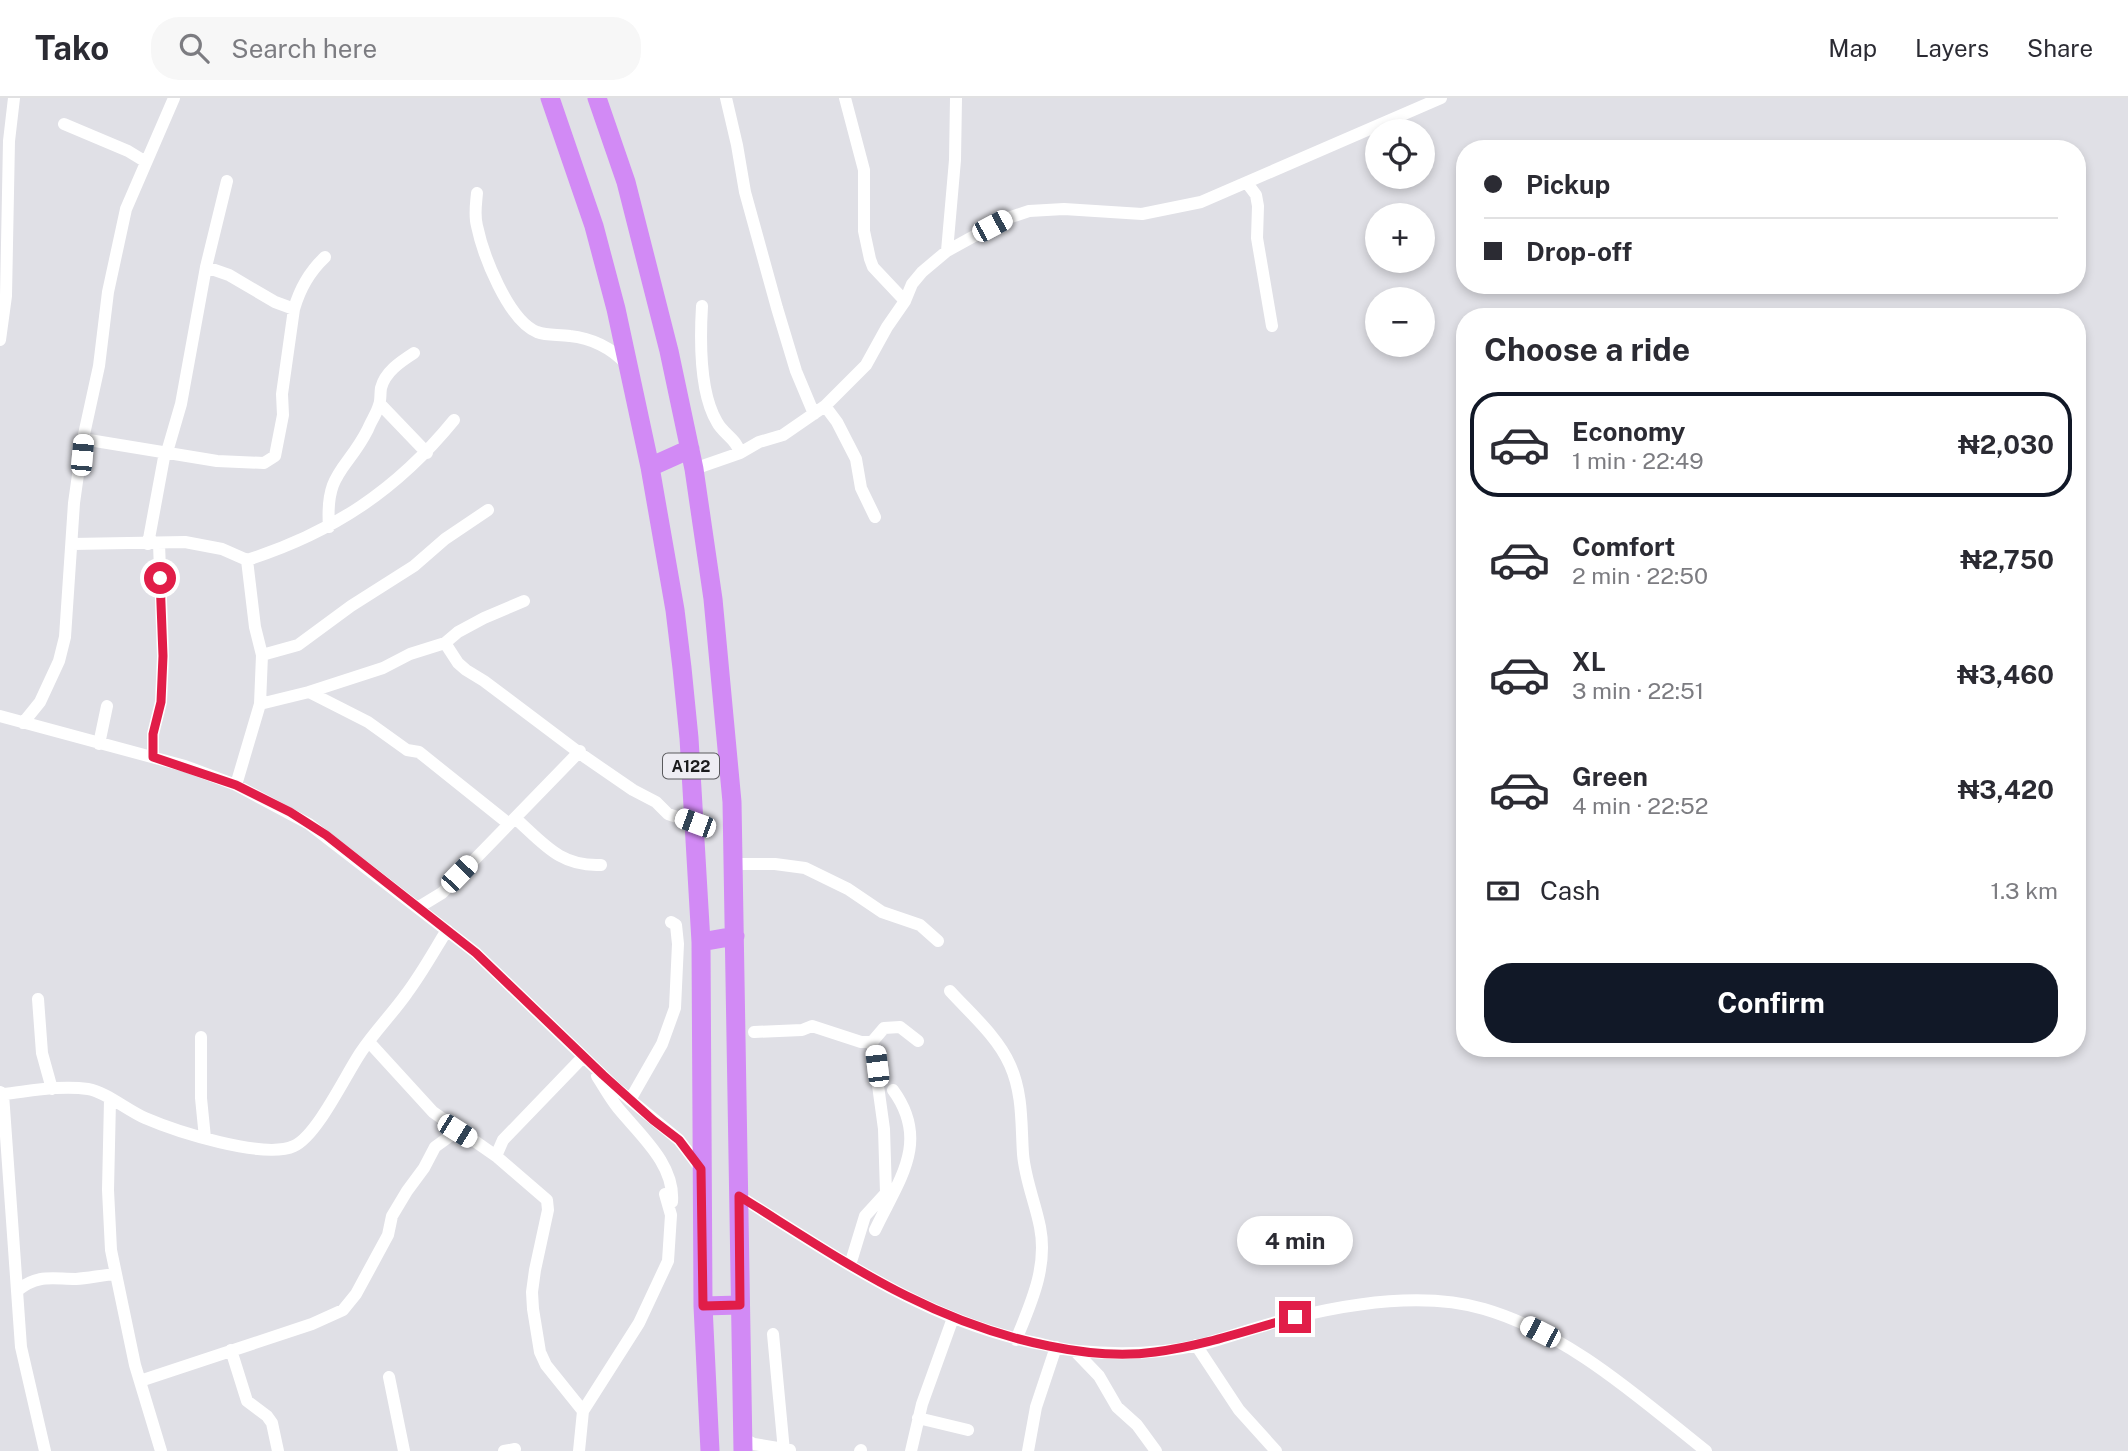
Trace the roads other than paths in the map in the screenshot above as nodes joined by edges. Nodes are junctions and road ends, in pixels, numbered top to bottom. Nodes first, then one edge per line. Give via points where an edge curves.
1 (14, 98) edge
2 (174, 98) edge
3 (550, 98) edge
4 (597, 98) edge
5 (726, 98) edge
6 (845, 98) edge
7 (956, 98) edge
8 (1441, 98) edge
9 (64, 124) dead end
10 (5, 133) edge
11 (146, 162) junction
12 (227, 181) dead end
13 (1247, 183) junction
14 (477, 193) dead end
15 (4, 194) edge
16 (947, 251) junction
17 (326, 257) dead end
18 (206, 267) junction
19 (905, 301) junction
20 (702, 306) dead end
21 (294, 309) junction
22 (1272, 326) dead end
23 (0, 340) edge
24 (615, 345) junction
25 (414, 353) dead end
26 (380, 404) junction
27 (819, 410) junction
28 (454, 420) dead end
29 (83, 439) junction
30 (690, 449) junction
31 (166, 452) junction
32 (427, 453) junction
33 (740, 453) junction
34 (650, 467) junction
35 (694, 470) junction
36 (488, 510) dead end
37 (875, 517) dead end
38 (328, 527) junction
39 (72, 544) junction
40 (154, 544) junction
41 (247, 560) junction
42 (524, 601) dead end
43 (445, 642) junction
44 (262, 655) junction
45 (309, 692) junction
46 (260, 704) junction
47 (107, 705) dead end
48 (0, 716) edge
49 (23, 723) junction
50 (99, 744) junction
51 (580, 751) junction
52 (153, 757) junction
53 (236, 785) junction
54 (512, 821) junction
55 (695, 823) junction
56 (734, 864) junction
57 (601, 865) dead end
58 (419, 907) junction
59 (671, 922) dead end
60 (447, 930) junction
61 (735, 936) junction
62 (938, 941) dead end
63 (701, 942) junction
64 (950, 990) dead end
65 (38, 999) dead end
66 (754, 1032) dead end
67 (201, 1037) dead end
68 (918, 1041) dead end
69 (369, 1042) junction
70 (872, 1042) junction
71 (585, 1059) junction
72 (52, 1089) junction
73 (893, 1090) dead end
74 (2, 1093) edge
75 (110, 1100) junction
76 (630, 1100) junction
77 (457, 1131) junction
78 (205, 1138) junction
79 (679, 1140) junction
80 (702, 1142) junction
81 (490, 1152) junction
82 (701, 1169) junction
83 (665, 1195) dead end
84 (739, 1196) junction
85 (671, 1215) junction
86 (6, 1223) edge
87 (875, 1230) dead end
88 (850, 1265) junction
89 (116, 1274) junction
90 (18, 1290) junction
91 (740, 1305) junction
92 (703, 1306) junction
93 (954, 1318) junction
94 (773, 1335) dead end
95 (1016, 1340) junction
96 (1196, 1345) junction
97 (1056, 1347) junction
98 (231, 1350) junction
99 (1075, 1351) junction
100 (389, 1377) dead end
101 (139, 1381) junction
102 (583, 1411) junction
103 (918, 1418) junction
104 (968, 1430) dead end
105 (743, 1445) edge
106 (787, 1450) edge
107 (44, 1451) edge
108 (161, 1451) edge
109 (278, 1451) edge
110 (404, 1451) edge
111 (579, 1451) edge
112 (710, 1451) edge
113 (911, 1451) edge
114 (1028, 1451) edge
115 (1156, 1451) edge
116 (1276, 1451) edge
117 (1706, 1451) edge

1 - 10 street
2 - 11 street
3 - 24 highway, A122 via 594,226
4 - 30 highway, A122 via 637,222
5 - 27 street via 745,192 796,372
6 - 19 street via 864,170 864,230 870,259
7 - 16 street
8 - 13 street
9 - 11 street
10 - 15 street
11 - 29 street via 126,209 118,243
12 - 18 street
13 - 16 street via 1201,202 1142,214 1029,211
13 - 22 street via 1258,206 1257,238
14 - 24 street via 475,212 482,247 513,310 535,331
15 - 23 street via 6,296
16 - 19 street via 917,278
17 - 21 street via 313,269
18 - 21 street
18 - 31 street via 181,404
19 - 27 street via 866,365
20 - 33 street via 700,335 708,399 716,421
21 - 31 street via 282,394 284,415 275,456 264,463 242,463
24 - 34 highway, A122 via 629,367
25 - 26 street via 388,376
26 - 32 street
26 - 38 street via 333,482
27 - 33 street via 791,432
27 - 37 street via 837,422 856,459
28 - 32 street
29 - 31 street
29 - 39 street
30 - 34 highway
30 - 35 highway, A122
31 - 40 street
32 - 38 street via 381,493
33 - 35 street
34 - 55 highway, A122 via 675,610
35 - 56 highway, A122 via 730,764
36 - 44 street via 298,645
38 - 41 street
39 - 40 street
39 - 49 street via 68,621 59,661 40,702
40 - 41 street via 203,545
40 - 52 street via 163,656
41 - 44 street
42 - 43 street
43 - 45 street
43 - 51 street via 466,670
44 - 46 street
45 - 46 street
45 - 54 street via 368,722 407,750 419,752
46 - 53 street
47 - 50 street
48 - 49 street
49 - 50 street
50 - 52 street
51 - 54 street
51 - 55 street via 665,812
52 - 53 street
53 - 58 street via 309,824
54 - 57 street via 566,860 583,866
54 - 58 street via 442,893
55 - 63 highway, A122
56 - 61 highway, A122
56 - 62 street via 804,868 882,912 920,925
58 - 60 street
59 - 76 street via 676,925 678,944 675,1008 662,1044
60 - 69 street
60 - 71 street
61 - 63 highway
61 - 84 highway, A122
63 - 80 highway, A122
64 - 95 street via 1010,1064 1022,1112 1023,1156 1042,1247 1040,1276
65 - 72 street via 42,1053
66 - 70 street via 812,1026
67 - 78 street
68 - 70 street via 900,1027 884,1028
69 - 77 street via 433,1112
69 - 78 street via 310,1133 294,1146 259,1150
70 - 88 street via 884,1129 886,1193 865,1216
71 - 76 street
71 - 81 street
71 - 85 street via 667,1172
72 - 74 street
72 - 75 street via 89,1089
73 - 87 street via 907,1114 911,1148 901,1181
74 - 86 street
75 - 78 street via 145,1118
75 - 89 street via 109,1224
76 - 79 street
77 - 81 street
77 - 98 street via 435,1147 407,1191 350,1304 333,1316
79 - 80 street
79 - 82 street
80 - 82 highway, A122
81 - 102 street via 547,1200 533,1281 540,1352
82 - 92 highway, A122
83 - 85 street
84 - 88 street
84 - 91 highway, A122
85 - 102 street via 655,1280
86 - 90 street
88 - 93 street
89 - 90 street via 30,1280
89 - 101 street
90 - 107 street via 21,1347
91 - 92 highway
91 - 105 highway, A122
92 - 112 highway, A122
93 - 95 street
93 - 103 street
94 - 106 street
95 - 97 street
96 - 99 street via 1135,1354
96 - 116 street via 1239,1410
96 - 117 street via 1295,1317 1394,1301 1438,1301 1483,1309 1555,1339 1619,1382
97 - 99 street
97 - 114 street via 1036,1407
98 - 101 street
98 - 109 street via 247,1401 272,1423
99 - 115 street
100 - 110 street
101 - 108 street
102 - 111 street
103 - 104 street
103 - 113 street
105 - 106 street

